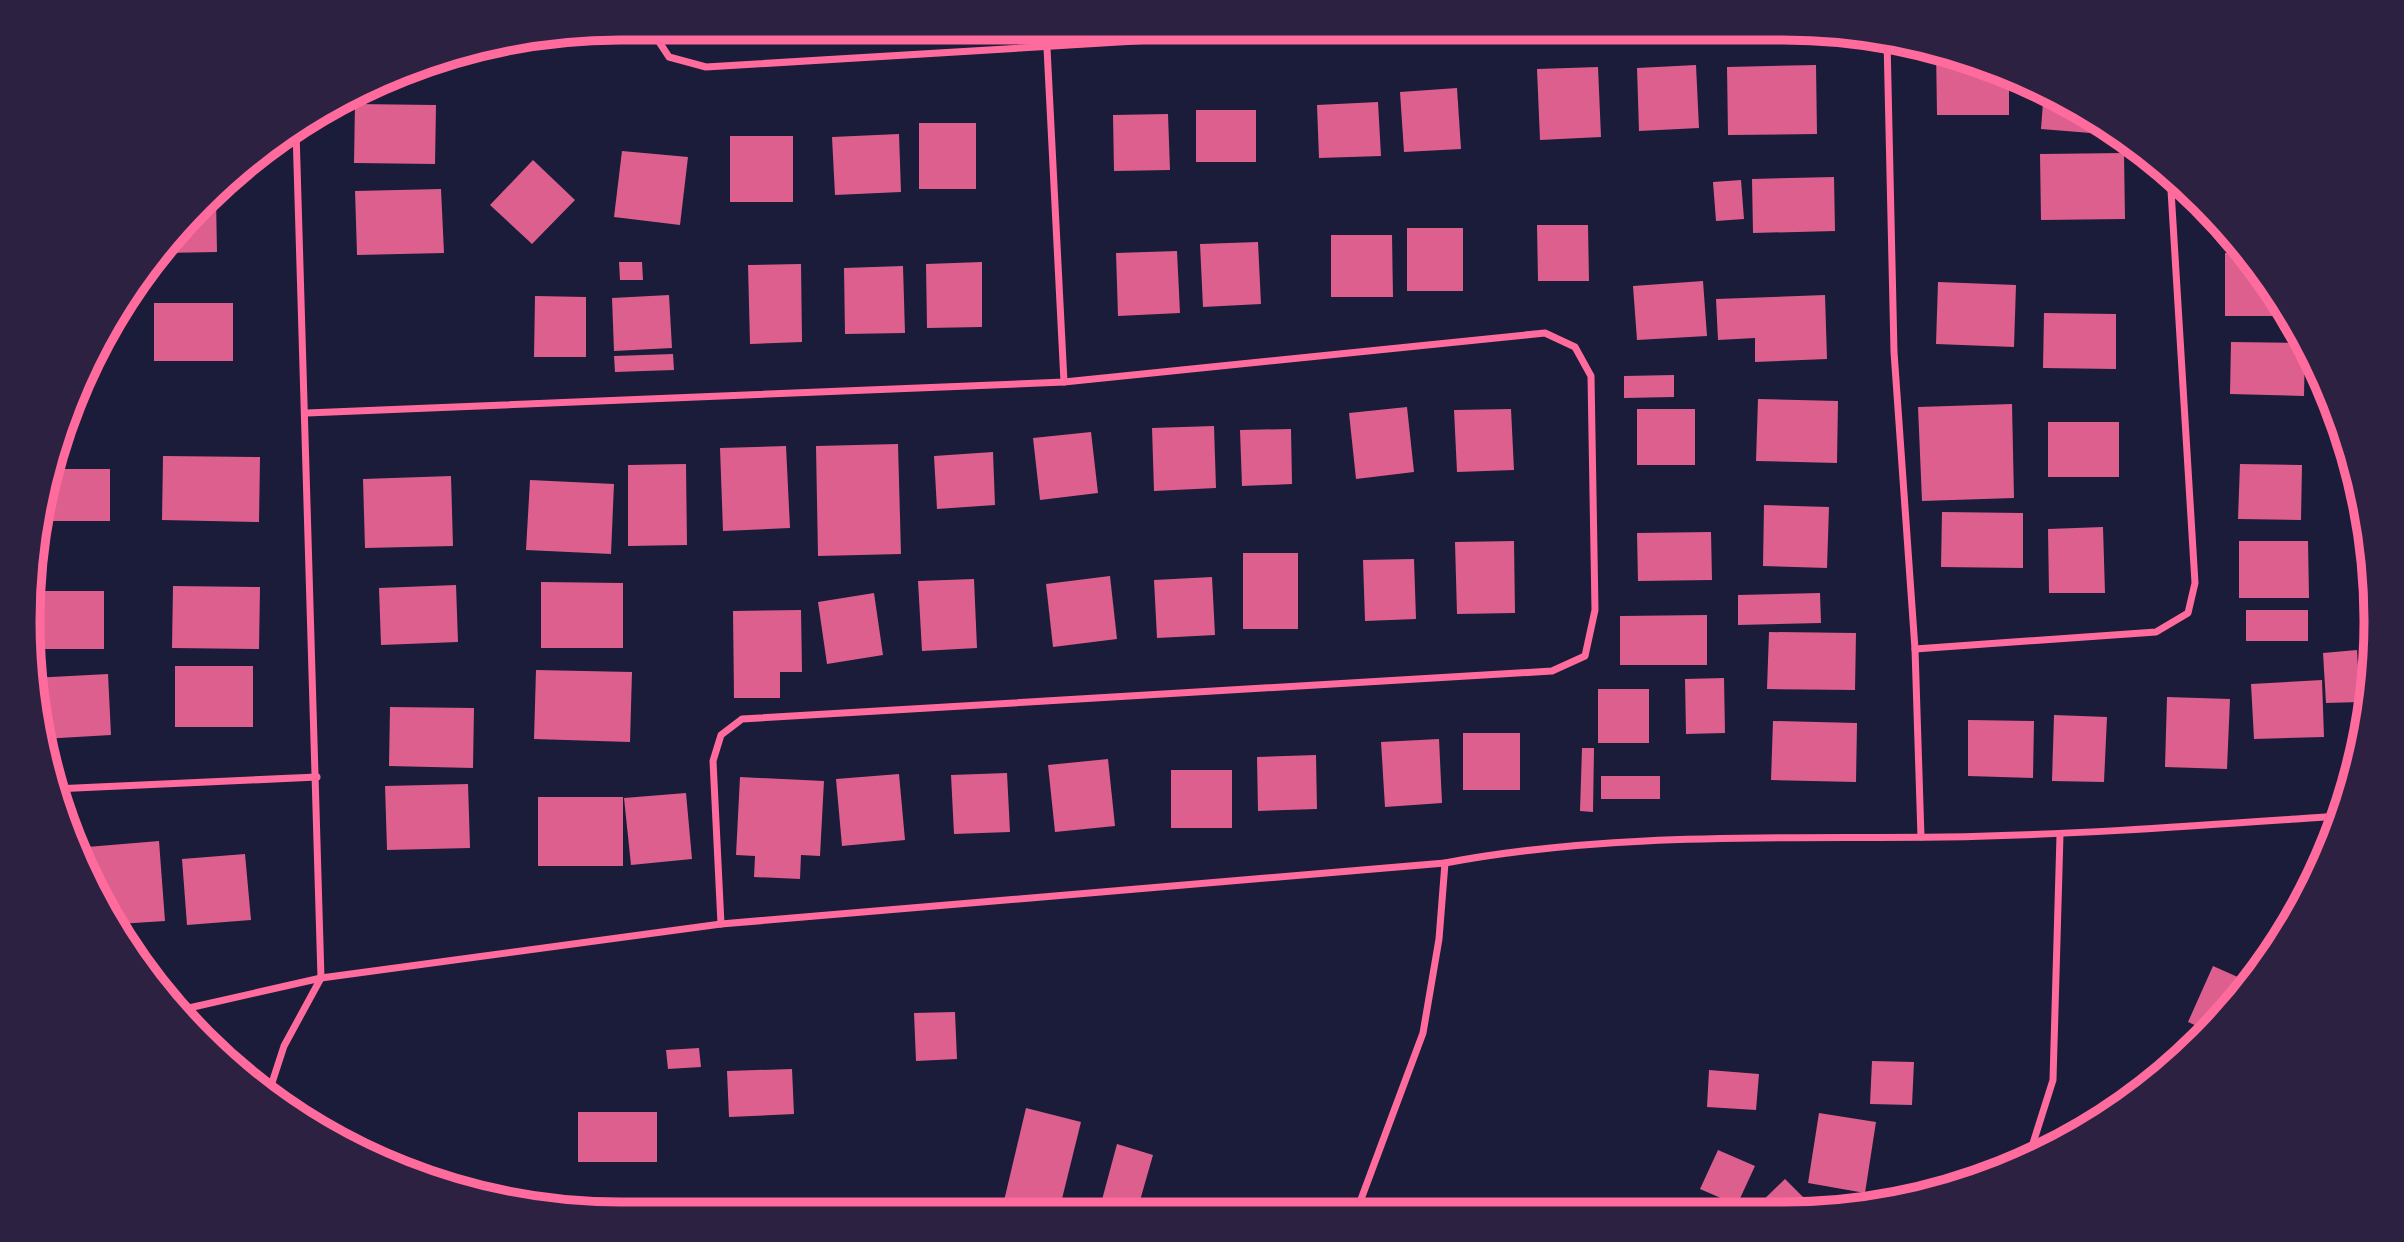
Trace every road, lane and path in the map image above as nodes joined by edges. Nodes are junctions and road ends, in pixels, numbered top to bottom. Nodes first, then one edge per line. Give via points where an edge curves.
1 (658, 40) edge
2 (1169, 40) edge
3 (1047, 48) junction
4 (1887, 50) edge
5 (296, 139) edge
6 (2170, 188) edge
7 (1064, 382) junction
8 (307, 413) junction
9 (1915, 649) junction
10 (317, 777) junction
11 (65, 788) edge
12 (2330, 817) edge
13 (2060, 835) junction
14 (1921, 837) junction
15 (1445, 863) junction
16 (721, 924) junction
17 (321, 978) junction
18 (188, 1008) edge
19 (271, 1085) edge
20 (2032, 1146) edge
21 (1360, 1202) edge

1 - 3 street via 669,57 706,67
2 - 3 street
3 - 7 street
4 - 9 street via 1894,352
5 - 8 street
6 - 9 street via 2195,583 2188,613 2156,632
7 - 8 street
7 - 16 street via 1545,333 1575,347 1591,376 1595,610 1585,656 1552,671 742,719 721,735 713,761
8 - 10 street
9 - 14 street
10 - 11 street
10 - 17 street
12 - 13 street
13 - 14 street
13 - 20 street via 2053,1080
14 - 15 street via 1627,842 1521,849
15 - 16 street
15 - 21 street via 1439,939 1423,1034
16 - 17 street
17 - 18 street
17 - 19 street via 284,1046

